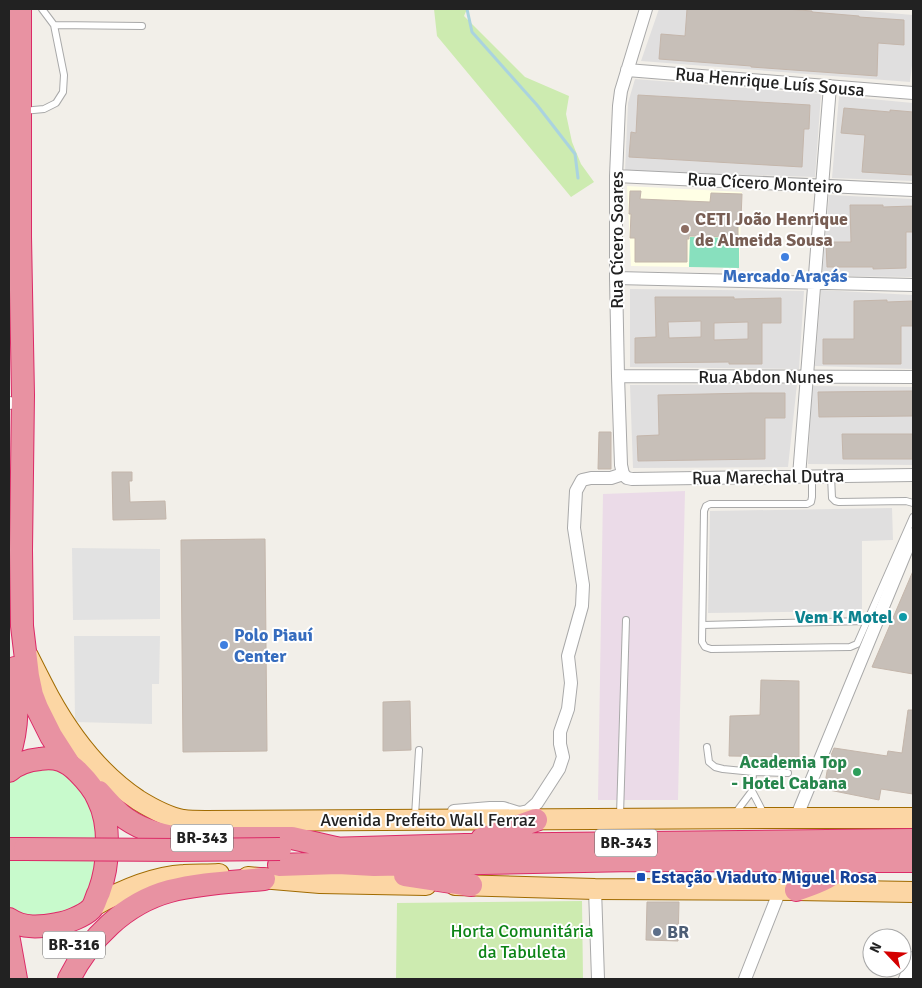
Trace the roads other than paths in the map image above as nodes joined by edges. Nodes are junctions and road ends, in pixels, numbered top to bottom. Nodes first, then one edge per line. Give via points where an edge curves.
1 (20, 9) edge
2 (42, 9) edge
3 (646, 9) edge
4 (54, 24) junction
5 (142, 26) dead end
6 (627, 70) junction
7 (830, 86) junction
8 (913, 93) edge
9 (20, 111) junction
10 (616, 176) junction
11 (822, 186) junction
12 (913, 190) edge
13 (9, 229) edge
14 (616, 278) junction
15 (815, 283) junction
16 (913, 285) edge
17 (9, 288) edge
18 (618, 376) junction
19 (807, 377) junction
20 (913, 377) edge
21 (10, 403) edge
22 (623, 474) junction
23 (913, 474) edge
24 (806, 476) junction
25 (831, 476) junction
26 (913, 503) edge
27 (913, 517) edge
28 (913, 534) edge
29 (626, 620) dead end
30 (868, 621) junction
31 (703, 625) junction
32 (25, 649) junction
33 (706, 747) dead end
34 (419, 750) dead end
35 (9, 755) edge
36 (9, 771) edge
37 (76, 771) junction
38 (753, 772) junction
39 (788, 773) dead end
40 (752, 792) junction
41 (415, 815) junction
42 (524, 818) junction
43 (732, 818) junction
44 (765, 818) junction
45 (796, 818) junction
46 (913, 818) edge
47 (620, 819) junction
48 (913, 840) edge
49 (465, 844) junction
50 (17, 856) edge
51 (339, 856) junction
52 (849, 860) junction
53 (913, 861) edge
54 (274, 864) junction
55 (471, 885) junction
56 (595, 889) junction
57 (788, 890) junction
58 (913, 892) edge
59 (91, 909) junction
60 (9, 919) edge
61 (9, 940) edge
62 (913, 958) edge
63 (16, 979) edge
64 (56, 979) edge
65 (69, 979) edge
66 (598, 979) edge
67 (745, 979) edge
68 (904, 979) edge

1 - 9 highway, BR-343
2 - 4 lane
3 - 6 street, Rua Cícero Soares
4 - 5 lane
4 - 9 lane via 64,75 63,92 56,103 44,109
6 - 7 street, Rua Henrique Luís Sousa
6 - 10 street, Rua Cícero Soares via 619,106
7 - 8 street, Rua Henrique Luís Sousa
7 - 11 street
9 - 32 highway, BR-343 via 21,600
10 - 11 street, Rua Cícero Monteiro
10 - 14 street, Rua Cícero Soares
11 - 12 street, Rua Cícero Monteiro
11 - 15 street
13 - 17 highway
14 - 15 street
14 - 18 street, Rua Cícero Soares
15 - 16 street
15 - 19 street
17 - 21 highway
18 - 19 street, Rua Abdon Nunes
18 - 22 street, Rua Cícero Soares
19 - 20 street, Rua Abdon Nunes
19 - 24 street
21 - 35 highway via 12,602 17,708
22 - 24 street, Rua Marechal Dutra via 632,479
22 - 42 street via 582,480 576,491 574,528 583,585 582,606 568,656 571,683 568,709 560,732 563,756 559,769
23 - 25 street, Rua Marechal Dutra
24 - 25 street, Rua Marechal Dutra
24 - 31 lane via 812,497 807,504 706,506
25 - 26 lane via 832,498 838,502
27 - 30 lane
28 - 45 street
29 - 47 lane
30 - 31 lane
30 - 31 lane via 856,644 850,647 711,649 702,642
32 - 37 highway, BR-343 via 37,708 51,736
32 - 41 main road, Avenida Prefeito Wall Ferraz via 49,697 79,745 121,789 162,813 182,820 205,821
33 - 38 lane via 709,762 715,767
34 - 41 lane
36 - 37 highway via 20,764 55,758
37 - 51 highway, BR-343 via 134,824 164,836 292,838
37 - 59 highway, BR-343 via 98,799 107,836 105,869
38 - 39 lane
38 - 40 lane
40 - 43 lane
40 - 44 lane
41 - 42 main road, Avenida Prefeito Wall Ferraz
42 - 47 main road, Avenida Prefeito Wall Ferraz
42 - 49 highway
43 - 44 main road, Avenida Prefeito Wall Ferraz
43 - 47 main road, Avenida Prefeito Wall Ferraz
44 - 45 main road, Avenida Prefeito Wall Ferraz
45 - 46 main road, Avenida Prefeito Wall Ferraz
48 - 49 highway, Avenida Prefeito Wall Ferraz / BR-343
49 - 51 highway, Avenida Prefeito Wall Ferraz / BR-343
50 - 54 highway, Avenida Prefeito Wall Ferraz, bridge via 178,850
51 - 52 highway, Avenida Prefeito Wall Ferraz via 374,865
51 - 54 highway, Avenida Prefeito Wall Ferraz
51 - 55 highway
52 - 53 highway, Avenida Prefeito Wall Ferraz
52 - 57 highway, BR-343 via 832,876
54 - 55 main road, Avenida Prefeito Wall Ferraz / BR-343 via 320,883
54 - 59 main road, Avenida Prefeito Wall Ferraz / BR-343 via 226,874 182,875 150,881
54 - 65 highway via 147,900 112,922 98,936
55 - 56 main road, Avenida Prefeito Wall Ferraz / BR-343
56 - 57 main road, Avenida Prefeito Wall Ferraz / BR-343
56 - 66 street
57 - 58 main road, Avenida Prefeito Wall Ferraz
57 - 67 street
59 - 60 highway, BR-343 via 66,923 40,927
59 - 64 highway, BR-316
61 - 63 highway
62 - 68 street

